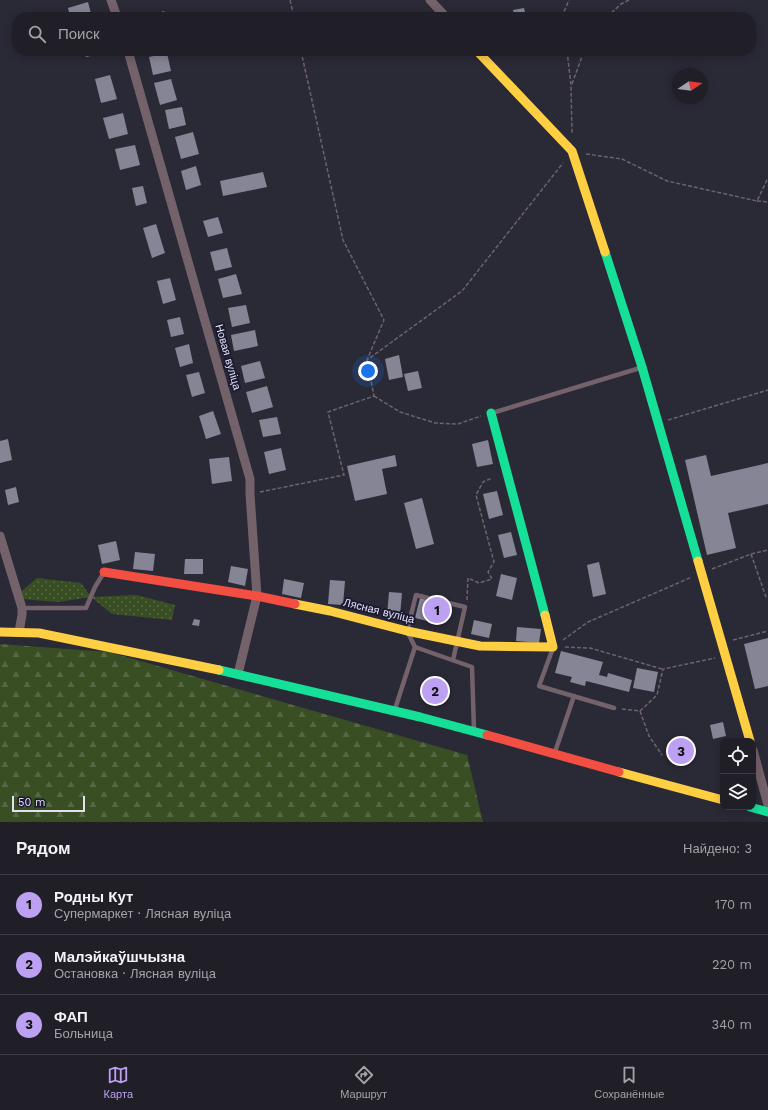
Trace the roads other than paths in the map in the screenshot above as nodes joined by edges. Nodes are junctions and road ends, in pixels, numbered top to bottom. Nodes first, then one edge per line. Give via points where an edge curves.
1 (111, 0) edge
2 (430, 0) edge
3 (115, 12) edge
4 (441, 12) edge
5 (129, 56) edge
6 (483, 56) edge
7 (642, 367) junction
8 (491, 413) joint
9 (0, 536) edge
10 (104, 572) joint
11 (257, 596) junction
12 (22, 608) junction
13 (407, 631) junction
14 (0, 632) edge
15 (18, 632) junction
16 (458, 641) junction
17 (415, 647) junction
18 (553, 647) junction
19 (453, 660) junction
20 (238, 674) junction
21 (574, 696) junction
22 (614, 708) road end
23 (395, 711) junction
24 (474, 732) junction
25 (749, 738) edge
26 (555, 754) junction
27 (756, 761) edge
28 (720, 799) edge
29 (768, 805) edge
30 (756, 809) edge
31 (768, 812) edge

1 - 3 street
2 - 4 street
5 - 11 street, Новая вуліца via 250,479
6 - 7 street via 572,151
7 - 8 lane
7 - 25 street
8 - 18 street
9 - 12 street
10 - 11 street, Лясная вуліца
10 - 12 lane via 86,608
11 - 13 street, Лясная вуліца
11 - 20 street, Новая вуліца
12 - 15 street
13 - 16 street, Лясная вуліца
13 - 16 lane via 416,595 465,607
13 - 17 lane
14 - 15 street
15 - 20 street via 39,633
16 - 18 street, Лясная вуліца via 480,646
16 - 19 lane
17 - 19 lane
17 - 23 lane
18 - 21 lane via 539,686
19 - 24 lane via 472,667
20 - 23 street
21 - 22 lane
21 - 26 lane
23 - 24 street
24 - 26 street
26 - 28 street
27 - 29 street
30 - 31 street

